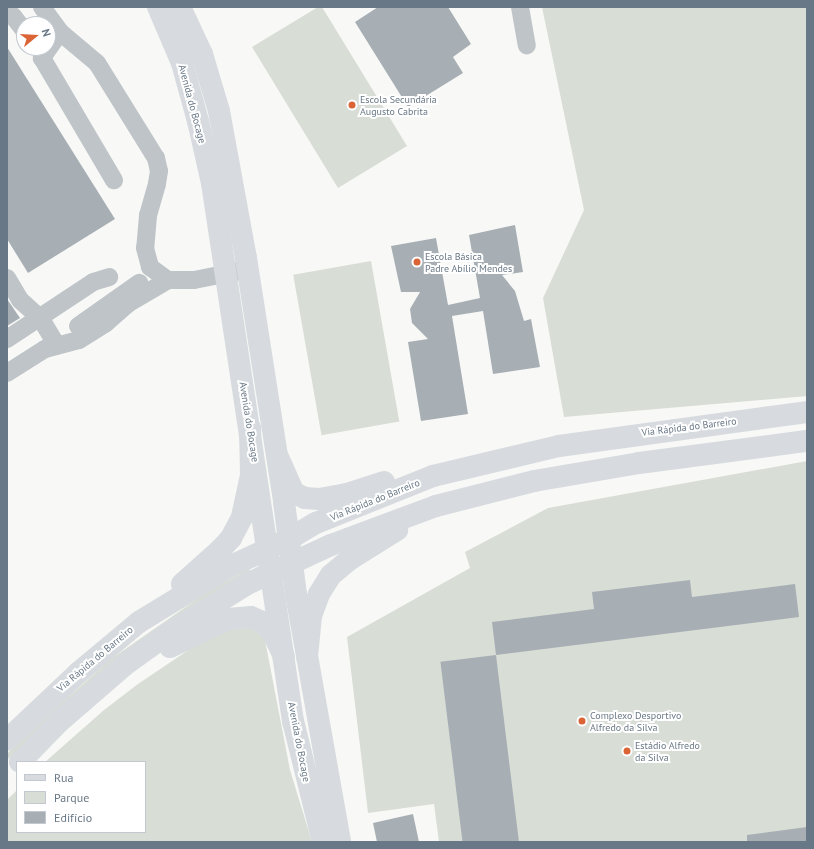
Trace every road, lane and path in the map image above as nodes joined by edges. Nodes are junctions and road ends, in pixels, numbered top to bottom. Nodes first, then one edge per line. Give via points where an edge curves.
1 (42, 7) edge
2 (158, 7) edge
3 (180, 7) edge
4 (520, 7) edge
5 (7, 15) edge
6 (16, 20) edge
7 (60, 32) junction
8 (56, 36) edge
9 (527, 45) dead end
10 (41, 56) edge
11 (114, 180) dead end
12 (248, 270) junction
13 (225, 274) junction
14 (109, 276) dead end
15 (162, 276) junction
16 (7, 278) edge
17 (41, 319) junction
18 (7, 339) edge
19 (57, 346) junction
20 (7, 373) edge
21 (7, 384) edge
22 (807, 412) edge
23 (250, 428) junction
24 (807, 441) edge
25 (277, 455) junction
26 (433, 476) junction
27 (436, 506) junction
28 (289, 539) junction
29 (268, 548) junction
30 (292, 563) junction
31 (271, 572) junction
32 (139, 622) junction
33 (284, 657) junction
34 (307, 657) junction
35 (126, 664) junction
36 (7, 740) edge
37 (21, 761) edge
38 (16, 766) edge
39 (7, 775) edge
40 (322, 842) edge
41 (340, 842) edge

1 - 7 street
2 - 13 main road, Avenida do Bocage via 182,64 198,121 212,183
3 - 12 main road, Avenida do Bocage via 202,54 219,111
4 - 9 street
5 - 6 street
7 - 8 street
7 - 15 street via 97,63 156,158 158,184 148,216 145,248 150,267
10 - 11 street
12 - 13 street
12 - 25 main road, Avenida do Bocage
13 - 15 street via 194,280
13 - 23 main road, Avenida do Bocage
14 - 17 street via 93,282 50,309
15 - 19 street via 115,298 97,314 69,332
16 - 17 street via 20,300
17 - 18 street
17 - 19 street
19 - 20 street via 45,349
19 - 21 street via 45,360
22 - 26 main road, Via Rápida do Barreiro via 559,446
23 - 29 main road, Avenida do Bocage
23 - 32 main road via 248,495 242,517 231,538
24 - 27 main road via 639,463 534,481
25 - 26 main road via 294,492 305,498 319,499 347,494 383,482
25 - 28 main road, Avenida do Bocage
26 - 28 main road, Via Rápida do Barreiro via 316,523
27 - 30 main road via 383,524
27 - 34 main road via 349,560 331,575 319,594 311,616
28 - 29 main road, Via Rápida do Barreiro
28 - 30 main road, Avenida do Bocage
29 - 31 main road, Avenida do Bocage
29 - 32 main road, Via Rápida do Barreiro via 229,567
30 - 31 main road
30 - 34 main road, Avenida do Bocage
31 - 33 main road, Avenida do Bocage
31 - 35 main road via 201,612
32 - 36 main road, Via Rápida do Barreiro via 78,673
33 - 35 main road via 273,633 262,622 251,617 237,617 215,624 156,654
33 - 40 main road, Avenida do Bocage via 300,756
34 - 41 main road, Avenida do Bocage
35 - 37 main road via 59,722
38 - 39 main road

